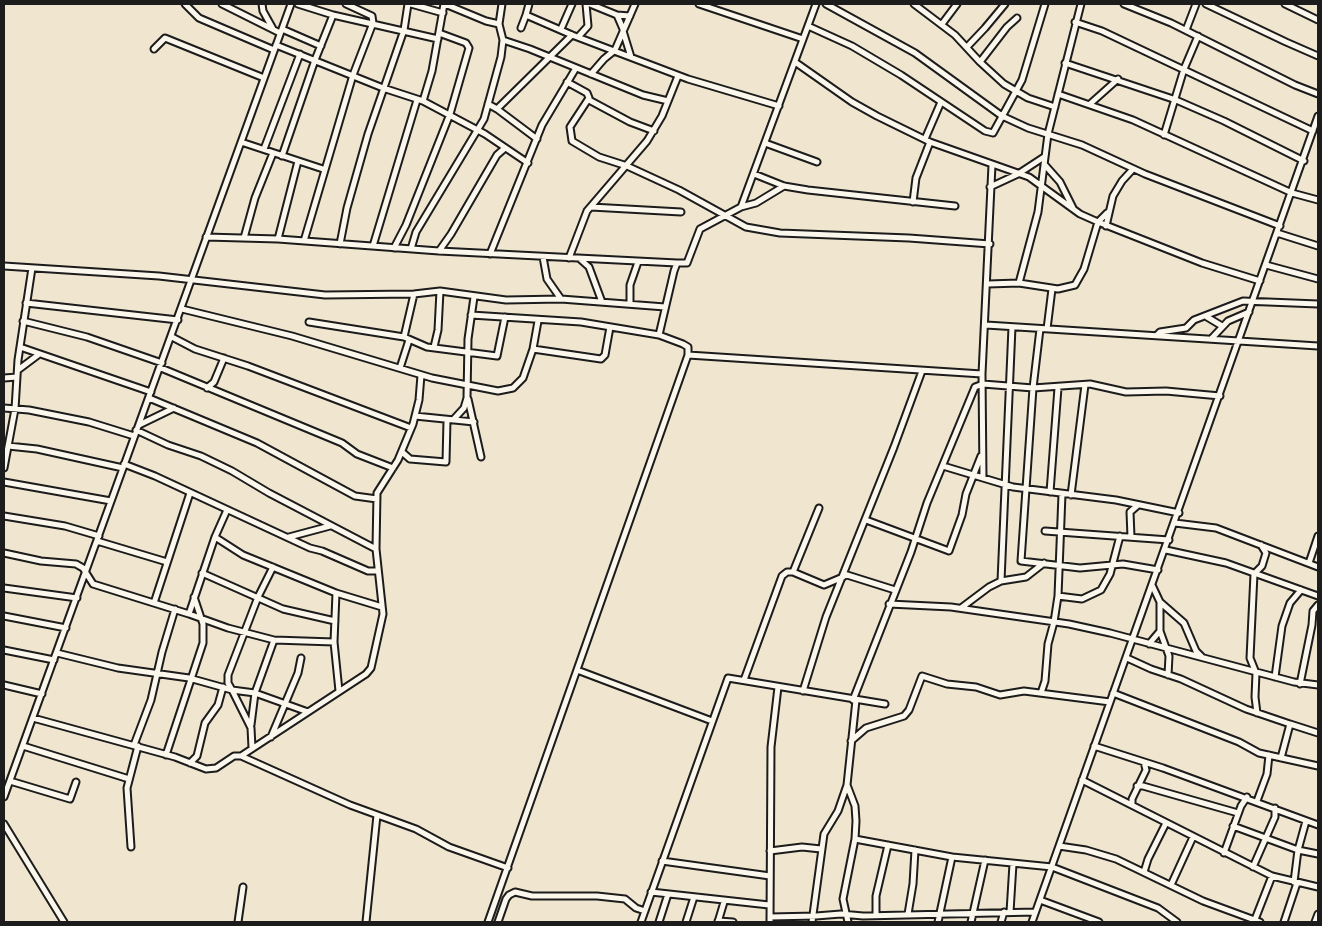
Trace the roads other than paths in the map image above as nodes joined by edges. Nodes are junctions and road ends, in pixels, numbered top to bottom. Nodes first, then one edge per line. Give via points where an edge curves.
1 (185, 4) edge
2 (222, 4) edge
3 (262, 4) edge
4 (291, 4) edge
5 (298, 4) edge
6 (346, 4) edge
7 (409, 4) edge
8 (445, 4) edge
9 (502, 4) edge
10 (529, 4) edge
11 (572, 4) edge
12 (586, 4) edge
13 (590, 4) edge
14 (635, 4) edge
15 (699, 4) edge
16 (816, 4) edge
17 (826, 4) edge
18 (914, 4) edge
19 (957, 4) edge
20 (1005, 4) edge
21 (1045, 4) edge
22 (1081, 4) edge
23 (1124, 4) edge
24 (1196, 4) edge
25 (1206, 4) edge
26 (1285, 4) edge
27 (922, 6) edge
28 (443, 14) junction
29 (333, 15) junction
30 (526, 15) junction
31 (617, 15) junction
32 (630, 16) junction
33 (1017, 18) dead end
34 (1318, 20) edge
35 (1075, 22) junction
36 (373, 23) junction
37 (499, 24) junction
38 (942, 24) junction
39 (808, 26) junction
40 (521, 28) dead end
41 (561, 29) junction
42 (273, 30) junction
43 (404, 30) junction
44 (623, 30) junction
45 (1186, 30) junction
46 (281, 31) junction
47 (572, 35) junction
48 (438, 36) junction
49 (579, 36) junction
50 (1198, 36) junction
51 (803, 39) junction
52 (503, 40) junction
53 (321, 46) junction
54 (967, 47) junction
55 (275, 48) junction
56 (154, 49) dead end
57 (615, 50) junction
58 (300, 54) junction
59 (1318, 56) edge
60 (550, 57) junction
61 (631, 57) junction
62 (314, 60) junction
63 (795, 62) junction
64 (980, 62) junction
65 (1065, 63) junction
66 (576, 68) junction
67 (1184, 69) junction
68 (591, 74) junction
69 (353, 75) junction
70 (678, 76) junction
71 (264, 78) junction
72 (1118, 79) junction
73 (567, 82) junction
74 (383, 88) junction
75 (1017, 92) junction
76 (1058, 94) junction
77 (1318, 94) edge
78 (420, 100) junction
79 (589, 100) junction
80 (1176, 100) junction
81 (668, 101) junction
82 (941, 102) junction
83 (488, 104) junction
84 (1090, 104) junction
85 (779, 106) junction
86 (1055, 107) junction
87 (497, 109) junction
88 (450, 114) junction
89 (1002, 116) junction
90 (1318, 116) edge
91 (478, 130) junction
92 (654, 131) junction
93 (1313, 131) junction
94 (1048, 134) junction
95 (1164, 135) junction
96 (537, 139) junction
97 (928, 140) junction
98 (241, 142) junction
99 (765, 143) junction
100 (505, 148) junction
101 (264, 150) junction
102 (273, 153) junction
103 (282, 156) junction
104 (1044, 157) junction
105 (298, 161) junction
106 (1304, 161) junction
107 (528, 162) junction
108 (817, 162) dead end
109 (1044, 164) junction
110 (992, 165) junction
111 (626, 166) junction
112 (323, 169) junction
113 (1133, 169) junction
114 (754, 174) junction
115 (1018, 174) junction
116 (784, 186) junction
117 (1042, 186) junction
118 (990, 187) junction
119 (1292, 193) junction
120 (1318, 200) edge
121 (913, 202) junction
122 (591, 206) junction
123 (741, 206) junction
124 (954, 206) dead end
125 (1075, 211) junction
126 (681, 212) dead end
127 (1107, 213) junction
128 (725, 215) junction
129 (1098, 222) junction
130 (1106, 226) junction
131 (1280, 226) junction
132 (1278, 233) junction
133 (206, 237) junction
134 (244, 238) junction
135 (278, 239) junction
136 (304, 241) junction
137 (340, 244) junction
138 (990, 244) junction
139 (373, 246) junction
140 (1318, 246) edge
141 (394, 248) junction
142 (411, 249) junction
143 (438, 252) junction
144 (490, 254) junction
145 (543, 257) junction
146 (569, 258) junction
147 (580, 259) junction
148 (638, 262) junction
149 (677, 263) junction
150 (1266, 265) junction
151 (4, 266) edge
152 (32, 268) junction
153 (1318, 279) edge
154 (191, 280) junction
155 (1260, 281) junction
156 (1019, 283) junction
157 (988, 284) junction
158 (1052, 289) junction
159 (440, 291) junction
160 (414, 294) junction
161 (474, 296) junction
162 (561, 299) junction
163 (1253, 301) junction
164 (602, 302) junction
165 (26, 303) junction
166 (630, 303) junction
167 (1318, 304) edge
168 (665, 307) junction
169 (182, 309) junction
170 (1249, 312) junction
171 (471, 315) junction
172 (505, 317) junction
173 (1207, 317) junction
174 (178, 320) junction
175 (23, 321) junction
176 (538, 321) junction
177 (309, 322) dead end
178 (986, 325) junction
179 (1222, 326) junction
180 (610, 327) junction
181 (1012, 327) junction
182 (1040, 329) junction
183 (1047, 329) junction
184 (659, 335) junction
185 (1157, 335) junction
186 (172, 337) junction
187 (406, 338) junction
188 (1212, 338) junction
189 (1238, 340) junction
190 (1318, 346) edge
191 (434, 347) junction
192 (20, 348) junction
193 (533, 349) junction
194 (468, 352) junction
195 (38, 354) junction
196 (688, 355) junction
197 (224, 358) junction
198 (161, 366) junction
199 (400, 368) junction
200 (18, 370) junction
201 (922, 371) junction
202 (982, 374) junction
203 (421, 375) junction
204 (17, 377) junction
205 (4, 378) edge
206 (468, 384) junction
207 (982, 384) junction
208 (1085, 385) junction
209 (1009, 386) junction
210 (207, 388) junction
211 (1033, 388) junction
212 (1058, 388) junction
213 (150, 395) junction
214 (1220, 396) junction
215 (468, 398) junction
216 (16, 399) junction
217 (4, 408) edge
218 (174, 408) junction
219 (15, 409) junction
220 (29, 410) junction
221 (415, 416) junction
222 (447, 420) junction
223 (453, 420) junction
224 (474, 422) junction
225 (411, 428) junction
226 (136, 430) junction
227 (7, 435) edge
228 (8, 446) junction
229 (402, 452) junction
230 (981, 456) junction
231 (481, 457) dead end
232 (4, 466) edge
233 (123, 466) junction
234 (943, 466) junction
235 (393, 468) junction
236 (973, 475) junction
237 (983, 478) junction
238 (4, 482) edge
239 (1005, 485) junction
240 (1027, 489) junction
241 (1050, 492) junction
242 (190, 493) junction
243 (1062, 494) junction
244 (1071, 495) junction
245 (377, 500) junction
246 (111, 501) junction
247 (1138, 505) junction
248 (819, 508) dead end
249 (227, 510) junction
250 (1179, 513) junction
251 (4, 516) edge
252 (866, 520) junction
253 (1175, 522) junction
254 (330, 525) junction
255 (1045, 531) dead end
256 (1062, 532) junction
257 (1120, 536) junction
258 (1318, 536) edge
259 (215, 537) junction
260 (289, 537) junction
261 (1131, 537) junction
262 (98, 538) junction
263 (916, 539) junction
264 (1169, 540) junction
265 (1261, 545) junction
266 (376, 549) junction
267 (1166, 550) junction
268 (4, 553) edge
269 (167, 562) junction
270 (1045, 563) junction
271 (1309, 563) junction
272 (1060, 564) junction
273 (1112, 566) junction
274 (273, 567) junction
275 (1318, 567) edge
276 (1158, 570) junction
277 (378, 571) junction
278 (86, 572) junction
279 (793, 572) junction
280 (202, 573) junction
281 (1254, 574) junction
282 (843, 576) junction
283 (1001, 581) junction
284 (92, 584) junction
285 (1152, 585) junction
286 (4, 588) edge
287 (80, 589) junction
288 (895, 590) junction
289 (1301, 590) junction
290 (336, 594) junction
291 (1058, 596) junction
292 (1318, 596) edge
293 (194, 597) junction
294 (258, 597) junction
295 (77, 598) junction
296 (1160, 602) junction
297 (154, 603) junction
298 (889, 604) junction
299 (1318, 605) edge
300 (382, 607) junction
301 (961, 608) junction
302 (175, 609) junction
303 (189, 614) junction
304 (4, 616) edge
305 (202, 618) junction
306 (336, 621) junction
307 (1054, 622) junction
308 (66, 628) junction
309 (1160, 631) junction
310 (244, 633) junction
311 (274, 640) junction
312 (1134, 641) junction
313 (334, 642) junction
314 (1149, 644) junction
315 (1168, 649) junction
316 (4, 650) edge
317 (57, 653) junction
318 (301, 658) dead end
319 (1127, 658) junction
320 (1202, 658) junction
321 (54, 660) junction
322 (577, 670) junction
323 (1256, 673) junction
324 (156, 674) junction
325 (1168, 675) junction
326 (1275, 677) junction
327 (189, 678) junction
328 (744, 680) junction
329 (1300, 684) junction
330 (1318, 685) edge
331 (4, 686) edge
332 (778, 686) junction
333 (223, 687) junction
334 (232, 690) junction
335 (339, 691) junction
336 (803, 691) junction
337 (1113, 692) junction
338 (255, 693) junction
339 (1041, 693) junction
340 (42, 694) junction
341 (854, 700) junction
342 (1110, 702) junction
343 (285, 703) junction
344 (885, 704) dead end
345 (308, 712) junction
346 (1257, 713) junction
347 (33, 718) junction
348 (712, 721) junction
349 (1290, 724) junction
350 (251, 728) junction
351 (1318, 733) edge
352 (270, 737) junction
353 (851, 741) junction
354 (23, 746) junction
355 (136, 746) junction
356 (1094, 746) junction
357 (252, 748) junction
358 (166, 755) junction
359 (1269, 755) junction
360 (241, 756) junction
361 (1281, 758) junction
362 (1144, 762) junction
363 (190, 764) junction
364 (1318, 766) edge
365 (130, 779) junction
366 (1082, 780) junction
367 (10, 781) junction
368 (76, 782) dead end
369 (847, 785) junction
370 (1140, 786) junction
371 (4, 797) edge
372 (1247, 798) junction
373 (1257, 801) junction
374 (1130, 802) junction
375 (1275, 808) junction
376 (1238, 813) junction
377 (378, 815) junction
378 (1306, 821) junction
379 (1166, 823) junction
380 (4, 824) edge
381 (1318, 825) edge
382 (1233, 826) junction
383 (1193, 837) junction
384 (1266, 838) junction
385 (855, 839) junction
386 (888, 845) junction
387 (1059, 846) junction
388 (131, 847) dead end
389 (821, 849) junction
390 (916, 850) junction
391 (1298, 850) junction
392 (770, 851) junction
393 (1224, 853) junction
394 (1318, 854) edge
395 (952, 857) junction
396 (985, 860) junction
397 (662, 861) junction
398 (1013, 864) junction
399 (1052, 867) junction
400 (1253, 867) junction
401 (508, 868) junction
402 (1144, 872) junction
403 (770, 876) junction
404 (1272, 876) junction
405 (1295, 882) junction
406 (1171, 885) junction
407 (243, 887) dead end
408 (1318, 887) edge
409 (651, 892) junction
410 (668, 894) junction
411 (694, 898) junction
412 (944, 899) junction
413 (1040, 900) junction
414 (724, 902) junction
415 (769, 905) junction
416 (645, 911) junction
417 (974, 912) junction
418 (1007, 912) junction
419 (1036, 912) junction
420 (941, 913) junction
421 (954, 913) junction
422 (846, 914) junction
423 (908, 914) junction
424 (1318, 914) edge
425 (854, 916) junction
426 (876, 916) junction
427 (770, 919) edge
428 (812, 919) edge
429 (1256, 921) edge
430 (64, 922) edge
431 (238, 922) edge
432 (366, 922) edge
433 (488, 922) edge
434 (498, 922) edge
435 (641, 922) edge
436 (659, 922) edge
437 (686, 922) edge
438 (718, 922) edge
439 (733, 922) edge
440 (849, 922) edge
441 (938, 922) edge
442 (970, 922) edge
443 (1001, 922) edge
444 (1032, 922) edge
445 (1099, 922) edge
446 (1177, 922) edge
447 (1284, 922) edge
448 (1315, 922) edge

1 - 55 street via 199,18
2 - 42 street
3 - 42 street
4 - 46 street
5 - 29 street
6 - 36 street via 372,16
7 - 28 street
7 - 43 street
8 - 28 street
8 - 37 street
9 - 37 street
10 - 30 street
11 - 41 street
12 - 49 street via 588,26
13 - 31 street
14 - 32 street
15 - 51 street
16 - 39 street
17 - 89 street via 915,53
18 - 27 street
19 - 38 street
20 - 54 street
21 - 75 street
22 - 35 street
23 - 45 street
24 - 45 street
25 - 59 street
26 - 34 street
27 - 38 street
28 - 48 street
29 - 36 street
29 - 53 street
30 - 40 street
30 - 41 street
31 - 32 street
31 - 44 street
32 - 44 street
33 - 64 street
35 - 65 street
35 - 67 street
36 - 43 street
36 - 69 street
37 - 52 street
38 - 54 street
39 - 51 street
39 - 82 street via 852,46
41 - 47 street
42 - 46 street
43 - 48 street
43 - 74 street
44 - 57 street
44 - 61 street
45 - 50 street
46 - 53 street
46 - 55 street
47 - 49 street
47 - 60 street
48 - 78 street
48 - 88 street via 469,46
49 - 57 street
50 - 67 street
50 - 77 street
51 - 63 street
52 - 60 street
52 - 83 street
53 - 62 street
54 - 64 street
55 - 58 street
55 - 71 street
56 - 71 street via 165,38
57 - 61 street
57 - 68 street
58 - 62 street
58 - 101 street
60 - 66 street
60 - 87 street
61 - 70 street
62 - 69 street
62 - 103 street
63 - 85 street
63 - 97 street via 852,102
64 - 75 street
65 - 72 street
65 - 76 street
66 - 68 street
66 - 73 street
67 - 80 street
67 - 93 street
68 - 81 street via 643,95
69 - 74 street
69 - 112 street
70 - 81 street
70 - 85 street
71 - 98 street
72 - 80 street
72 - 84 street
73 - 79 street via 587,93
73 - 96 street
74 - 78 street
74 - 137 street via 349,201
75 - 86 street
75 - 89 street
76 - 84 street
76 - 86 street
78 - 88 street
78 - 139 street
79 - 92 street
79 - 111 street via 570,127 571,140 599,157
80 - 95 street
80 - 106 street via 1224,120
81 - 92 street
82 - 89 street via 989,133
82 - 97 street
83 - 87 street
83 - 91 street
84 - 95 street
85 - 99 street
86 - 94 street
87 - 96 street
88 - 91 street
88 - 141 street
89 - 94 street
90 - 93 street
91 - 100 street
91 - 142 street via 416,232
92 - 111 street
93 - 106 street
94 - 104 street
94 - 113 street via 1082,145
95 - 119 street
96 - 107 street
97 - 110 street
97 - 121 street via 916,178
98 - 101 street
98 - 133 street
99 - 108 street
99 - 114 street
100 - 107 street
100 - 143 street via 497,155
101 - 102 street
102 - 103 street
102 - 134 street via 255,198
103 - 105 street
104 - 109 street
104 - 115 street
105 - 112 street
105 - 135 street
106 - 119 street
107 - 144 street
109 - 117 street
109 - 125 street via 1060,182
110 - 115 street
110 - 118 street
111 - 122 street
111 - 128 street
112 - 136 street
113 - 127 street via 1116,189
113 - 131 street
114 - 116 street
114 - 123 street
115 - 117 street
115 - 118 street
116 - 121 street via 841,196
116 - 123 street via 756,202
117 - 125 street
117 - 156 street
118 - 138 street
119 - 120 street
119 - 131 street
121 - 124 street
122 - 126 street
122 - 146 street
123 - 128 street
125 - 129 street
127 - 129 street
127 - 130 street
128 - 138 street via 746,227 780,232
128 - 149 street via 700,229 686,263
129 - 130 street
129 - 158 street via 1077,282 1069,288
130 - 155 street via 1202,263
131 - 132 street
132 - 140 street
132 - 150 street
133 - 134 street
133 - 154 street
134 - 135 street
135 - 136 street
136 - 137 street
137 - 139 street
138 - 157 street
139 - 141 street
141 - 142 street
142 - 143 street
143 - 144 street
144 - 145 street
145 - 146 street
145 - 162 street via 547,280
146 - 147 street
147 - 148 street
147 - 164 street via 589,267
148 - 149 street
148 - 166 street via 630,285
149 - 168 street
150 - 153 street
150 - 155 street
151 - 152 street
152 - 154 street
152 - 165 street
154 - 160 street via 325,295
154 - 169 street
155 - 163 street
156 - 157 street
156 - 158 street
157 - 178 street
158 - 183 street
159 - 160 street
159 - 161 street
159 - 191 street
160 - 187 street
161 - 162 street via 506,300
161 - 171 street
162 - 164 street
163 - 167 street
163 - 170 street
163 - 173 street via 1240,301
164 - 166 street
165 - 174 street
165 - 175 street
166 - 168 street
168 - 184 street
169 - 174 street
169 - 199 street via 292,336
170 - 179 street
170 - 189 street
171 - 172 street
171 - 194 street
172 - 176 street
172 - 194 street via 497,356
173 - 179 street
173 - 185 street via 1194,320 1186,328
174 - 186 street
175 - 192 street
175 - 198 street via 87,337
176 - 180 street via 581,322
176 - 193 street
177 - 187 street
178 - 181 street
178 - 202 street
179 - 188 street
180 - 184 street
180 - 193 street via 605,356 601,359
181 - 182 street
181 - 209 street
182 - 183 street
182 - 211 street
183 - 185 street
184 - 196 street via 683,344 688,348
185 - 188 street
186 - 197 street
186 - 198 street
187 - 191 street
187 - 199 street
188 - 189 street
189 - 190 street
189 - 214 street
191 - 194 street
192 - 195 street
192 - 200 street
193 - 206 street via 523,378 513,388 498,391
194 - 206 street
195 - 200 street
195 - 213 street
196 - 201 street
196 - 322 street
197 - 210 street via 214,382
197 - 225 street
198 - 210 street
198 - 213 street
199 - 203 street
200 - 204 street
201 - 202 street
201 - 252 street
202 - 207 street
203 - 206 street
203 - 221 street
204 - 205 street
204 - 216 street
206 - 215 street
207 - 209 street
207 - 230 street
207 - 234 street via 973,390
208 - 212 street
208 - 214 street via 1126,392 1166,391
208 - 244 street
209 - 211 street
209 - 239 street
210 - 235 street via 342,443 358,454
211 - 212 street
211 - 240 street
212 - 241 street
213 - 218 street
213 - 226 street
214 - 250 street
215 - 223 street
215 - 224 street
216 - 219 street
216 - 220 street
217 - 219 street
218 - 226 street
218 - 245 street via 257,443 355,496
219 - 220 street
219 - 227 street
220 - 226 street
221 - 222 street
221 - 225 street
222 - 223 street
222 - 229 street via 446,462 410,458
223 - 224 street
224 - 231 street
225 - 229 street
226 - 233 street
226 - 254 street via 168,446 206,458
227 - 228 street
228 - 232 street
228 - 233 street
229 - 235 street
230 - 236 street
230 - 237 street
233 - 242 street via 155,476
233 - 246 street
234 - 236 street
234 - 263 street
235 - 245 street via 380,486
236 - 237 street
236 - 263 street via 950,550 941,550
237 - 239 street
238 - 246 street
239 - 240 street
239 - 283 street
240 - 241 street
240 - 270 street via 1021,561
241 - 243 street
242 - 249 street
242 - 269 street
243 - 244 street
243 - 256 street
244 - 247 street
245 - 266 street
246 - 262 street
247 - 250 street
247 - 261 street via 1130,512
248 - 279 street
249 - 259 street
249 - 260 street
250 - 253 street
251 - 262 street via 65,526
252 - 263 street
252 - 282 street
253 - 264 street
253 - 265 street via 1216,528
254 - 260 street
254 - 266 street
255 - 256 street
256 - 257 street
256 - 272 street
257 - 261 street
257 - 273 street
258 - 271 street
259 - 274 street via 243,555
259 - 280 street
260 - 277 street via 368,571
261 - 264 street
262 - 269 street
262 - 278 street
263 - 288 street
264 - 267 street
265 - 271 street
265 - 281 street via 1266,553 1262,566
266 - 277 street
267 - 276 street
267 - 281 street via 1226,563
268 - 278 street via 41,561 73,563 82,566
269 - 297 street
270 - 272 street
270 - 283 street via 1026,577
271 - 275 street
272 - 273 street via 1080,568
272 - 291 street
273 - 276 street via 1123,564
273 - 291 street via 1108,579 1096,594 1082,599
274 - 290 street
274 - 294 street
276 - 285 street
277 - 300 street
278 - 284 street
278 - 287 street
279 - 282 street via 824,585
279 - 328 street via 782,576
280 - 293 street
280 - 294 street
281 - 289 street
281 - 323 street via 1250,658
282 - 288 street
282 - 336 street via 826,617
283 - 301 street
284 - 287 street
284 - 297 street
285 - 296 street
285 - 312 street
286 - 295 street
287 - 295 street
288 - 298 street
289 - 292 street
289 - 326 street via 1290,603 1282,626
290 - 300 street
290 - 306 street
291 - 307 street
293 - 303 street
293 - 305 street
294 - 306 street via 283,609
294 - 310 street
295 - 308 street
296 - 309 street
296 - 320 street via 1184,622
297 - 302 street
298 - 301 street
298 - 341 street
299 - 329 street via 1313,611
300 - 335 street via 383,620 372,668
301 - 307 street
302 - 303 street
302 - 324 street
303 - 305 street
304 - 308 street
305 - 310 street
305 - 327 street via 203,643
306 - 313 street
307 - 312 street
307 - 339 street
308 - 317 street
309 - 314 street
309 - 315 street
310 - 311 street
310 - 334 street via 228,678
311 - 313 street
311 - 338 street
312 - 314 street
312 - 319 street
313 - 335 street
314 - 315 street
315 - 320 street
315 - 325 street
316 - 321 street
317 - 321 street
317 - 324 street
318 - 343 street
319 - 325 street
319 - 337 street
320 - 323 street
321 - 340 street
322 - 348 street
322 - 401 street
323 - 326 street
323 - 346 street
324 - 327 street
324 - 355 street
325 - 346 street
326 - 329 street
327 - 333 street
327 - 358 street
328 - 332 street
328 - 348 street via 728,678
329 - 330 street
331 - 340 street
332 - 336 street
332 - 392 street via 770,747
333 - 334 street
333 - 363 street via 218,705 205,723 197,756
334 - 338 street
334 - 350 street
335 - 345 street
336 - 341 street
337 - 342 street
337 - 359 street
338 - 343 street
338 - 350 street
339 - 342 street
339 - 353 street via 1000,695 922,676 904,716 866,728
340 - 347 street
341 - 344 street
341 - 353 street
342 - 356 street
343 - 345 street
343 - 352 street
345 - 352 street
346 - 349 street
347 - 354 street
347 - 355 street
348 - 397 street
349 - 351 street
349 - 361 street
350 - 357 street
352 - 357 street
353 - 369 street
354 - 365 street
354 - 367 street
355 - 358 street
355 - 365 street
356 - 362 street
356 - 366 street
357 - 360 street
358 - 363 street
359 - 361 street
359 - 373 street via 1267,774
360 - 363 street via 234,756 212,769
360 - 377 street
361 - 364 street
362 - 370 street via 1146,770
362 - 372 street
365 - 388 street via 127,802 132,828
366 - 374 street
366 - 387 street
367 - 368 street via 70,799
367 - 371 street
369 - 385 street via 856,813
369 - 389 street via 838,811 826,829
370 - 374 street
370 - 376 street
372 - 373 street
372 - 376 street
373 - 375 street
374 - 379 street
375 - 378 street
375 - 384 street via 1275,817
376 - 382 street
377 - 401 street via 416,829 449,847
377 - 432 street
378 - 381 street
378 - 391 street
379 - 383 street
379 - 402 street
380 - 430 street
382 - 384 street
382 - 393 street
383 - 393 street
383 - 406 street
384 - 391 street
384 - 400 street
385 - 386 street
385 - 422 street via 844,898
386 - 390 street
386 - 426 street via 876,896
387 - 399 street
387 - 402 street via 1099,853
389 - 392 street via 802,847
389 - 428 street
390 - 395 street
390 - 423 street
391 - 394 street
391 - 405 street
392 - 403 street
393 - 400 street
395 - 396 street
395 - 412 street
396 - 398 street
396 - 417 street
397 - 403 street
397 - 409 street
398 - 399 street
398 - 418 street
399 - 413 street
399 - 446 street via 1158,908
400 - 404 street
401 - 433 street
402 - 406 street
403 - 415 street
404 - 405 street
404 - 429 street
405 - 408 street
405 - 447 street
406 - 429 street via 1203,902
407 - 431 street
409 - 410 street
409 - 416 street
410 - 411 street
410 - 436 street
411 - 414 street
411 - 437 street
412 - 420 street
412 - 421 street
413 - 419 street
413 - 445 street
414 - 415 street
414 - 438 street
415 - 427 street
416 - 434 street via 625,899 532,896 515,892 509,895
416 - 435 street
417 - 418 street
417 - 421 street
417 - 442 street
418 - 419 street
418 - 443 street
419 - 444 street
420 - 421 street
420 - 423 street
420 - 441 street
422 - 425 street
422 - 428 street
422 - 440 street
423 - 426 street
424 - 448 street
425 - 426 street
425 - 440 street
427 - 428 street
438 - 439 street

